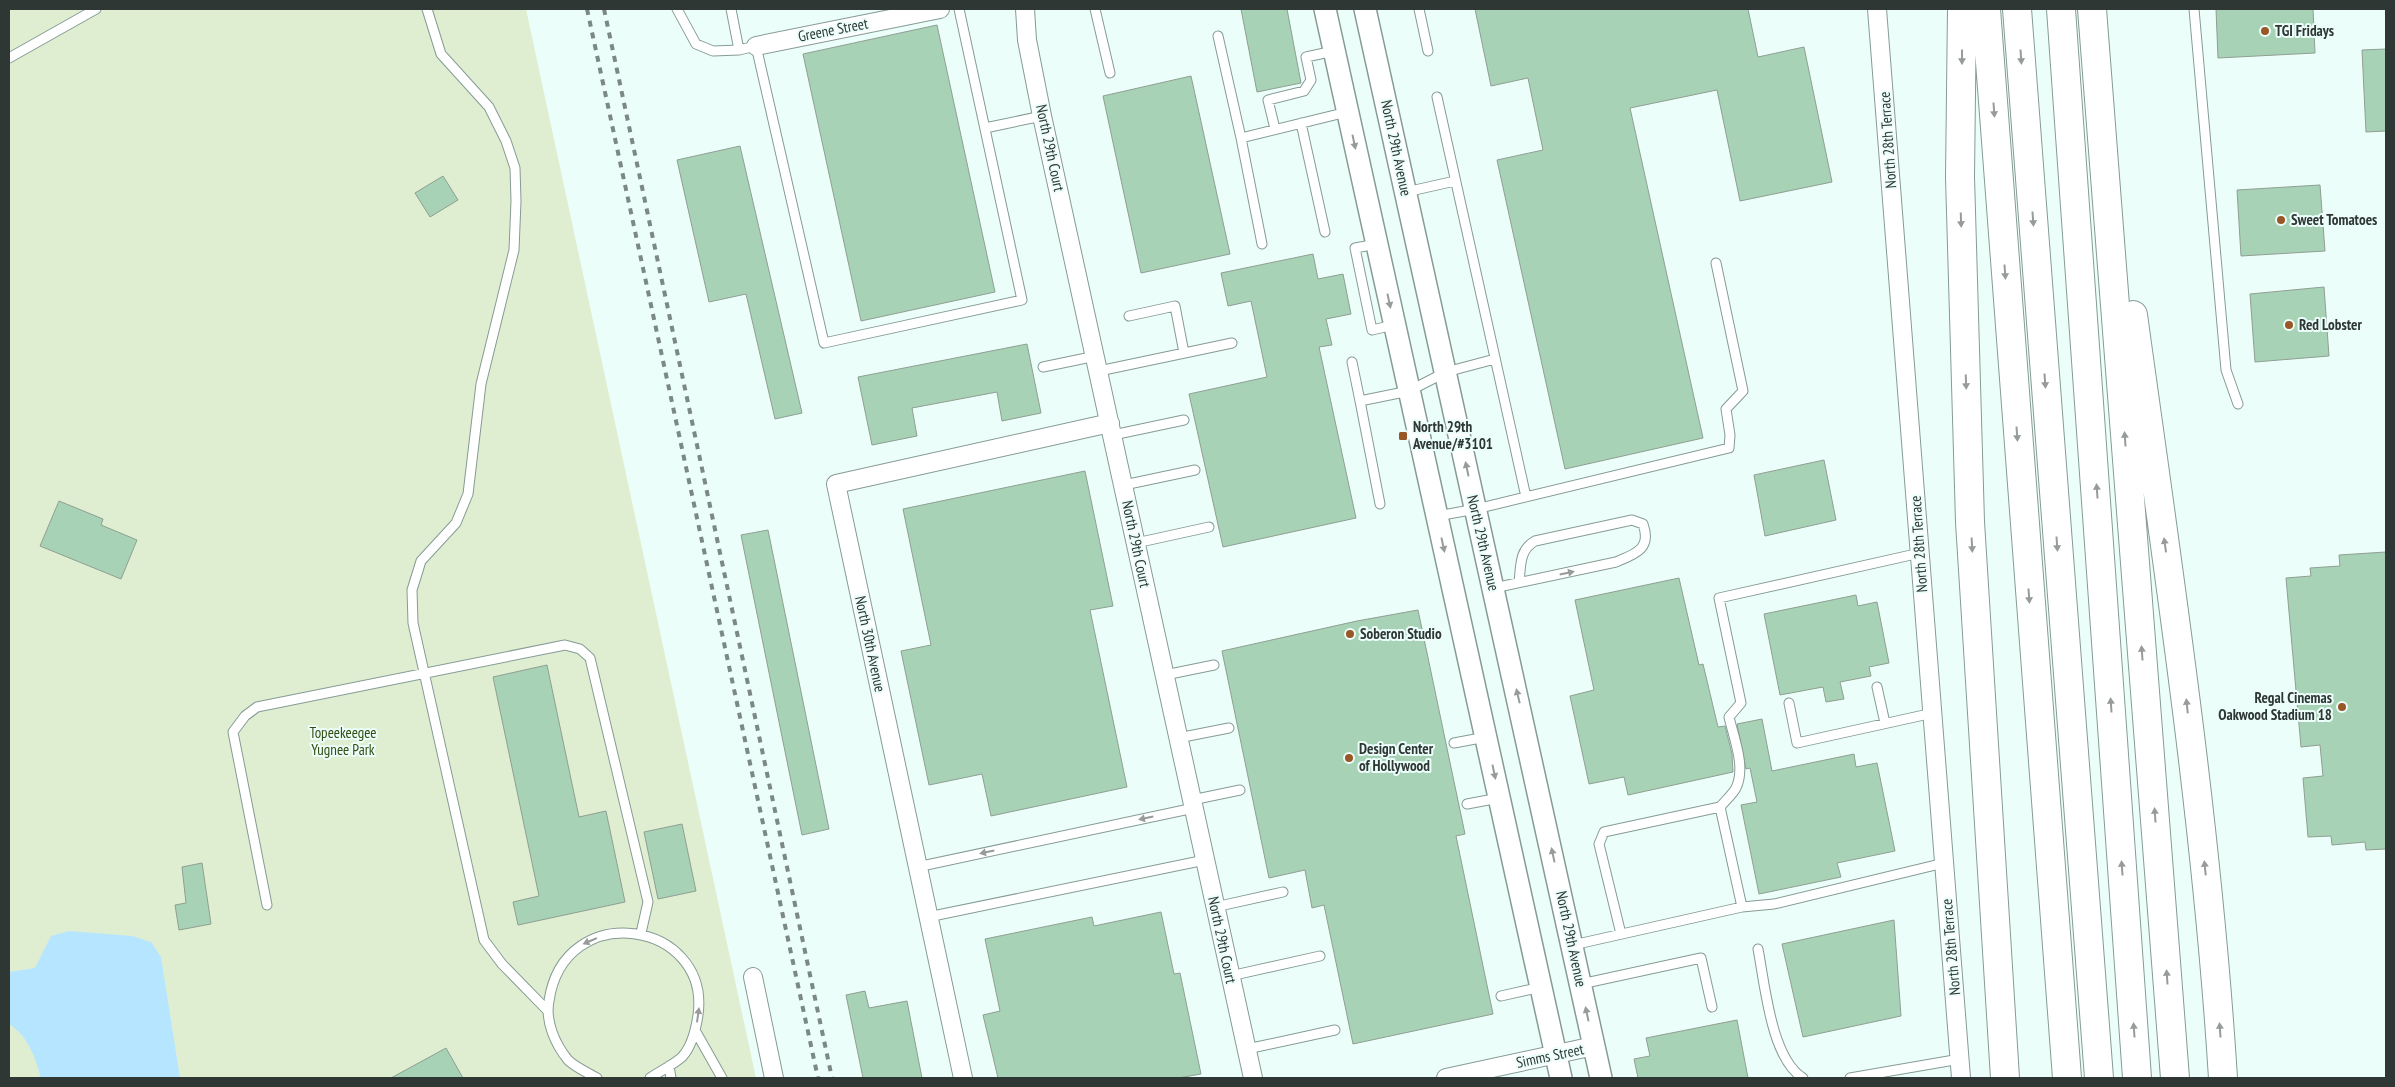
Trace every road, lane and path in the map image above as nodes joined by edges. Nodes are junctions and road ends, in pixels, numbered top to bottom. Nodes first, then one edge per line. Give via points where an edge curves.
1 (96, 9) edge
2 (427, 9) edge
3 (677, 9) edge
4 (731, 9) edge
5 (940, 9) edge
6 (959, 9) edge
7 (1025, 9) edge
8 (1095, 9) edge
9 (1325, 9) edge
10 (1365, 9) edge
11 (1419, 9) edge
12 (1878, 9) edge
13 (1962, 9) edge
14 (1986, 9) edge
15 (2017, 9) edge
16 (2061, 9) edge
17 (2092, 9) edge
18 (2194, 9) edge
19 (886, 14) edge
20 (1218, 36) dead end
21 (748, 48) junction
22 (2095, 49) junction
23 (1334, 51) junction
24 (1428, 51) dead end
25 (9, 58) edge
26 (1110, 73) dead end
27 (1437, 97) dead end
28 (1348, 112) junction
29 (1042, 116) junction
30 (1301, 123) junction
31 (985, 128) junction
32 (1275, 130) junction
33 (1241, 138) junction
34 (1456, 181) junction
35 (1406, 192) junction
36 (1325, 232) dead end
37 (1262, 244) dead end
38 (1716, 263) dead end
39 (1129, 316) dead end
40 (1232, 343) dead end
41 (1184, 353) junction
42 (1495, 359) junction
43 (1352, 362) dead end
44 (1097, 364) junction
45 (1043, 366) dead end
46 (1446, 372) junction
47 (1409, 391) junction
48 (1360, 401) junction
49 (2238, 404) dead end
50 (1184, 420) dead end
51 (1112, 429) junction
52 (1195, 470) dead end
53 (1124, 485) junction
54 (1526, 497) junction
55 (1380, 504) dead end
56 (1476, 509) junction
57 (1436, 516) junction
58 (1209, 527) dead end
59 (1136, 543) junction
60 (1920, 553) junction
61 (1519, 582) junction
62 (1493, 588) junction
63 (1214, 665) dead end
64 (425, 675) junction
65 (1165, 675) junction
66 (1877, 687) dead end
67 (1788, 703) dead end
68 (1933, 712) junction
69 (1885, 724) junction
70 (1229, 728) dead end
71 (1486, 736) junction
72 (1178, 738) junction
73 (1454, 743) dead end
74 (1240, 790) dead end
75 (1499, 798) junction
76 (1193, 804) junction
77 (1467, 804) dead end
78 (1720, 807) junction
79 (1205, 860) junction
80 (1944, 863) junction
81 (917, 867) junction
82 (1283, 892) dead end
83 (267, 905) dead end
84 (1215, 907) junction
85 (1742, 908) junction
86 (928, 917) junction
87 (641, 933) junction
88 (1621, 934) junction
89 (1572, 945) junction
90 (1758, 949) dead end
91 (1320, 956) dead end
92 (1230, 976) junction
93 (753, 977) dead end
94 (1581, 984) junction
95 (1541, 987) junction
96 (1500, 996) dead end
97 (1712, 1007) dead end
98 (547, 1010) junction
99 (1335, 1030) dead end
100 (696, 1032) junction
101 (1594, 1046) junction
102 (1247, 1049) junction
103 (1555, 1054) junction
104 (1960, 1059) junction
105 (668, 1066) junction
106 (597, 1078) edge
107 (650, 1078) edge
108 (671, 1078) edge
109 (722, 1078) edge
110 (774, 1078) edge
111 (963, 1078) edge
112 (1253, 1078) edge
113 (1446, 1078) edge
114 (1561, 1078) edge
115 (1602, 1078) edge
116 (1803, 1078) edge
117 (1850, 1078) edge
118 (1961, 1078) edge
119 (2005, 1078) edge
120 (2067, 1078) edge
121 (2099, 1078) edge
122 (2138, 1078) edge
123 (2175, 1078) edge
124 (2223, 1078) edge

1 - 25 lane
2 - 64 lane via 441,54 489,107 506,141 515,168 516,201 514,250 481,384 468,494 456,523 421,561 412,590 413,623
3 - 21 lane via 696,44 713,52
4 - 21 lane
5 - 19 street, Greene Street
6 - 31 lane
7 - 29 street, North 29th Court via 1027,40
8 - 26 lane
9 - 23 street
10 - 35 street, North 29th Avenue
11 - 24 lane
12 - 60 street, North 28th Terrace
13 -> 119 highway via 1960,177 1970,522
14 -> 120 highway
15 -> 121 highway
122 -> 16 highway
17 - 22 highway
18 - 49 lane via 2226,370
19 - 21 street, Greene Street
20 - 33 lane
21 - 31 lane via 824,344 1022,300
123 -> 22 highway
124 -> 22 highway via 2216,967 2183,671
23 - 28 street
23 - 32 lane via 1306,57 1311,80 1304,91 1268,100
27 - 34 lane
28 - 30 lane
28 -> 47 street
29 - 31 lane
29 - 44 street, North 29th Court
30 - 32 lane
30 - 36 lane
32 - 33 lane
33 - 37 lane
34 - 35 lane
34 - 42 lane
35 - 46 street, North 29th Avenue
38 - 54 lane via 1743,391 1726,409 1729,448
39 - 41 lane via 1175,306
40 - 41 lane
41 - 44 lane
42 - 46 lane
42 - 54 lane
43 - 48 lane
44 - 45 lane
44 - 51 street, North 29th Court
46 - 47 lane
56 -> 46 street, North 29th Avenue
47 - 48 lane
47 - 57 street
48 - 55 lane
50 - 51 lane
51 - 53 street, North 29th Court
51 - 81 street, North 30th Avenue via 836,484
52 - 53 lane
53 - 59 street, North 29th Court
54 - 56 lane
56 - 57 lane
56 - 62 street, North 29th Avenue
57 -> 71 street
58 - 59 lane
59 - 65 street, North 29th Court
60 - 68 street, North 28th Terrace
60 - 78 lane via 1719,598 1741,704 1730,717 1739,776 1735,789
61 -> 61 lane via 1616,562 1635,554 1643,547 1647,535 1643,524 1632,520 1535,541 1522,553
61 - 62 lane
89 -> 62 street, North 29th Avenue
63 - 65 lane
64 - 83 lane via 257,707 233,732
64 - 87 lane via 565,645 580,649 590,658 648,902
64 - 98 lane via 484,940 502,964
65 - 72 street, North 29th Court
66 - 69 lane
67 - 69 lane via 1797,743
68 - 69 lane
68 - 80 street, North 28th Terrace
70 - 72 lane
71 - 73 lane
71 -> 75 street
72 - 76 street, North 29th Court
74 - 76 lane
75 - 77 lane
75 - 95 street
76 - 79 street, North 29th Court
76 -> 81 lane
78 - 85 lane
78 - 88 lane via 1604,832 1599,844
79 - 84 street, North 29th Court
79 - 86 lane
80 - 85 lane via 1774,904
80 - 104 street, North 28th Terrace
81 - 86 street, North 30th Avenue
82 - 84 lane
84 - 92 street, North 29th Court
85 - 88 lane
86 - 111 street, North 30th Avenue
87 -> 98 lane via 612,932 583,943 563,961 551,984
100 -> 87 lane via 700,1004 695,980 683,959 657,939
88 - 89 lane
89 - 94 street, North 29th Avenue
90 - 116 lane via 1778,1047 1794,1073
91 - 92 lane
92 - 102 street, North 29th Court
93 - 110 street
94 - 97 lane via 1701,958
101 -> 94 street, North 29th Avenue
95 - 96 lane
95 - 103 street
98 - 106 lane via 553,1037 569,1061
99 - 102 lane
100 - 105 lane via 682,1056
100 - 109 lane
101 - 103 street, Simms Street
101 - 115 street, North 29th Avenue
102 - 112 street, North 29th Court
103 - 113 street, Simms Street
103 - 114 street
104 - 117 lane
104 - 118 street, North 28th Terrace
105 - 107 lane
105 - 108 lane

